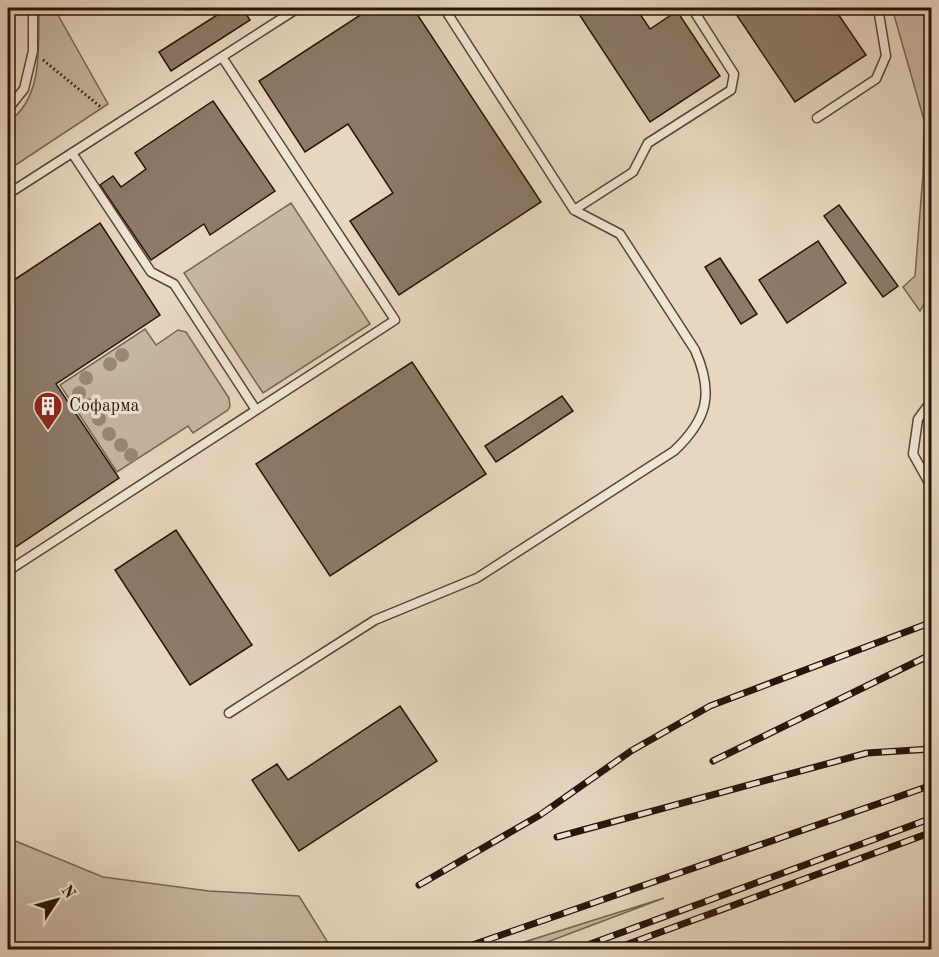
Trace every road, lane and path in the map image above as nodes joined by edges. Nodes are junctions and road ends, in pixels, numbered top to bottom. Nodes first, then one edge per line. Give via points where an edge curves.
1 (33, 8) edge
2 (298, 8) edge
3 (444, 8) edge
4 (692, 8) edge
5 (878, 8) edge
6 (33, 51) junction
7 (222, 57) junction
8 (102, 108) dead end
9 (8, 110) edge
10 (817, 118) dead end
11 (72, 153) junction
12 (8, 194) edge
13 (574, 210) junction
14 (932, 400) edge
15 (256, 410) junction
16 (932, 488) edge
17 (8, 571) edge
18 (229, 713) dead end

1 - 6 lane
2 - 7 lane
3 - 13 lane
4 - 13 lane via 734,74 731,90 648,143 633,172
5 - 10 lane via 886,56 876,79
6 - 8 path
6 - 9 lane via 24,89
7 - 11 lane
7 - 15 lane via 395,321
11 - 12 lane
11 - 15 lane via 151,273 174,284
13 - 18 lane via 620,234 695,350 704,371 706,394 702,416 690,436 674,451 477,578 375,620
14 - 16 lane via 918,419 913,454
15 - 17 lane

